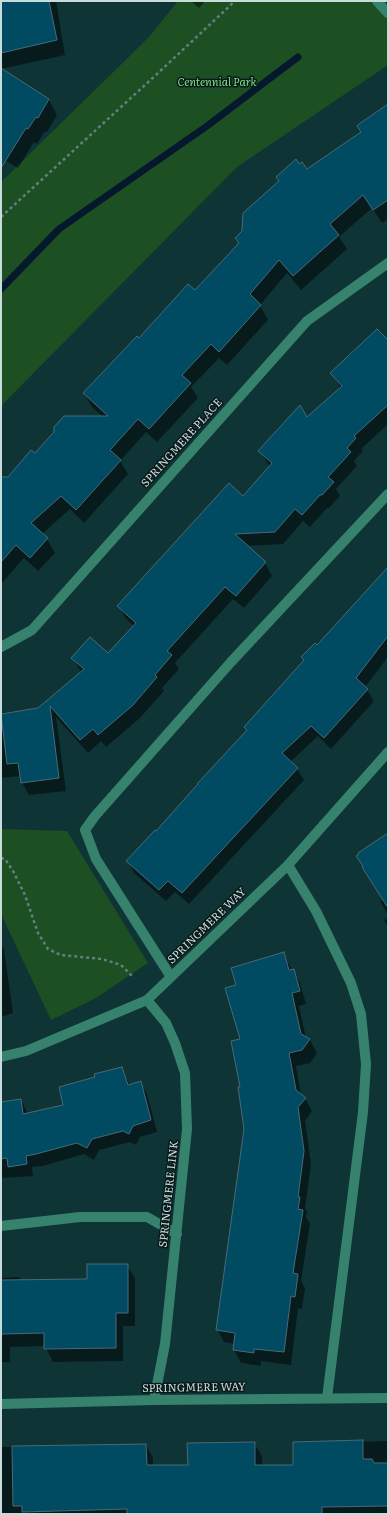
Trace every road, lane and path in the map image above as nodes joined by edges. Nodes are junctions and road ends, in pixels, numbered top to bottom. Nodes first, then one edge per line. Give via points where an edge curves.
1 (235, 1) edge
2 (377, 1) edge
3 (388, 13) edge
4 (1, 217) edge
5 (388, 263) edge
6 (388, 494) edge
7 (1, 647) edge
8 (388, 752) edge
9 (1, 858) edge
10 (288, 865) junction
11 (171, 977) junction
12 (134, 978) dead end
13 (147, 1000) junction
14 (1, 1057) edge
15 (1, 1226) edge
16 (177, 1234) junction
17 (327, 1398) junction
18 (388, 1398) edge
19 (154, 1400) junction
20 (1, 1404) edge

1 - 4 path
2 - 3 street
5 - 7 street, SPRINGMERE PLACE via 307,320 32,630
6 - 11 street via 231,662 84,830 96,859
8 - 10 street, SPRINGMERE WAY
9 - 12 path via 5,858 13,871 38,934 48,949 61,955 102,959 121,965
10 - 11 street, SPRINGMERE WAY
10 - 17 street via 316,911 351,983 361,1014 366,1064 363,1112
11 - 13 street, SPRINGMERE WAY
13 - 14 street, SPRINGMERE WAY via 26,1051
13 - 16 street, SPRINGMERE LINK via 166,1024 185,1073 187,1129
15 - 16 street via 80,1217 147,1217
16 - 19 street, SPRINGMERE LINK via 165,1344
17 - 18 street, SPRINGMERE WAY
17 - 19 street, SPRINGMERE WAY
19 - 20 street, SPRINGMERE WAY

